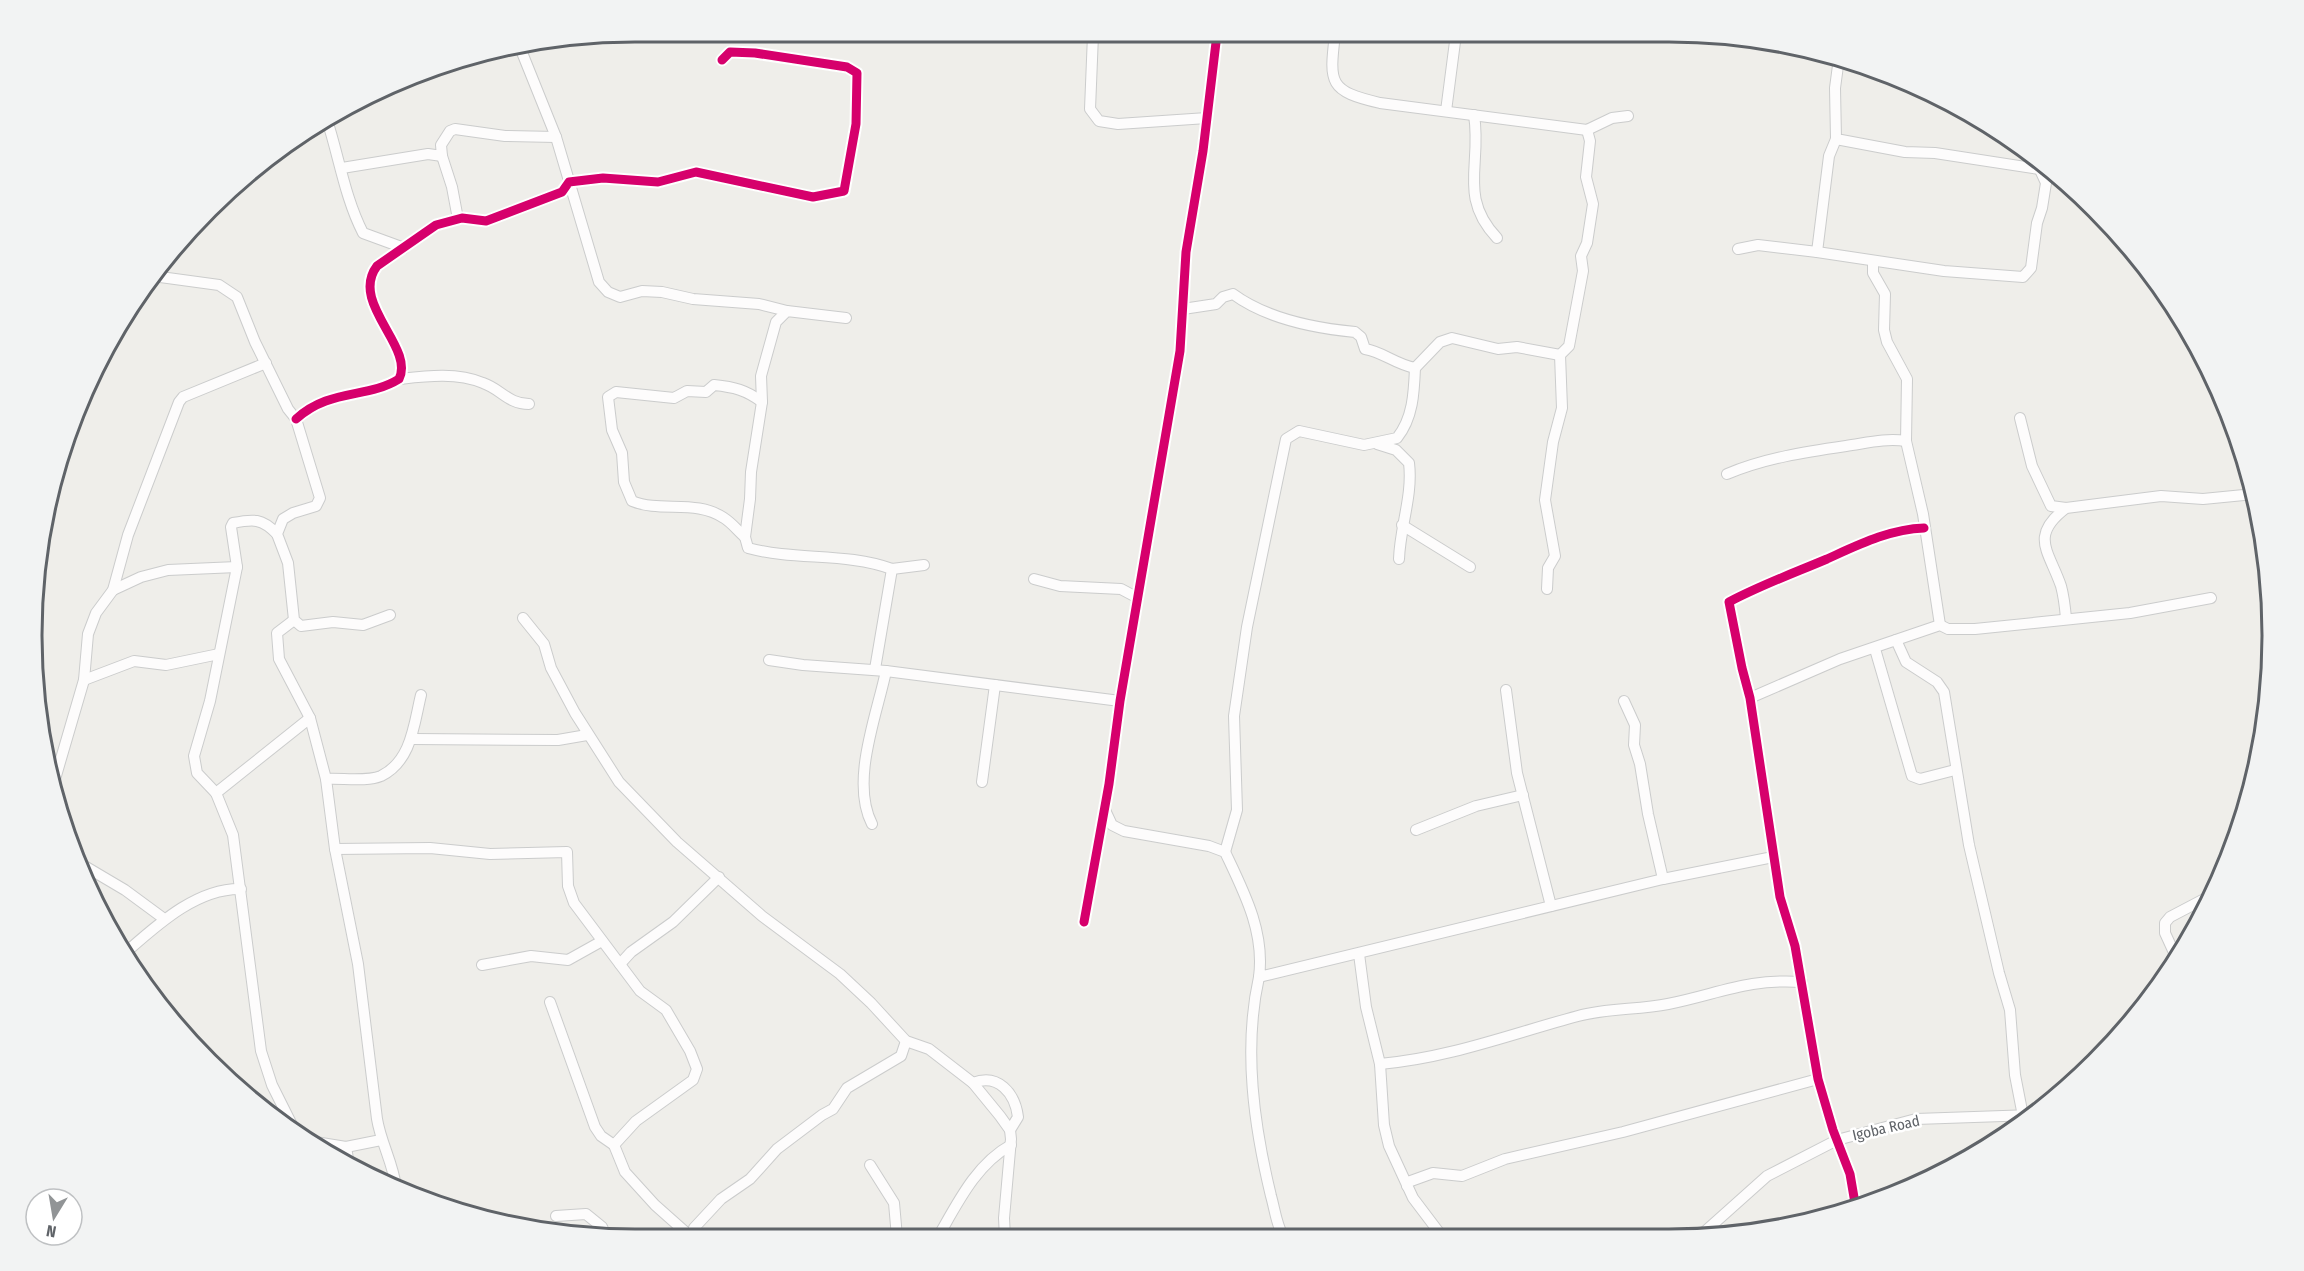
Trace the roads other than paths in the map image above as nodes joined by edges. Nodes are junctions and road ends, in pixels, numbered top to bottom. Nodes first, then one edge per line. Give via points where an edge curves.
1 (1093, 42) edge
2 (1216, 42) edge
3 (1335, 42) edge
4 (1455, 42) edge
5 (522, 53) edge
6 (722, 60) dead end
7 (1838, 67) edge
8 (1446, 111) junction
9 (1474, 115) junction
10 (1628, 116) dead end
11 (1207, 118) junction
12 (329, 128) edge
13 (1587, 130) junction
14 (556, 137) junction
15 (1836, 139) junction
16 (442, 156) junction
17 (342, 168) junction
18 (2035, 169) edge
19 (2046, 178) edge
20 (569, 182) junction
21 (458, 219) junction
22 (1497, 238) dead end
23 (404, 248) junction
24 (1738, 249) dead end
25 (1817, 252) junction
26 (1873, 261) junction
27 (163, 277) edge
28 (1183, 309) junction
29 (787, 311) junction
30 (846, 318) dead end
31 (1560, 355) junction
32 (266, 363) junction
33 (1414, 368) junction
34 (399, 379) junction
35 (762, 402) junction
36 (529, 404) dead end
37 (2019, 418) dead end
38 (296, 419) junction
39 (1906, 441) junction
40 (1377, 444) junction
41 (1727, 474) dead end
42 (2245, 495) edge
43 (2066, 508) junction
44 (294, 513) junction
45 (256, 519) junction
46 (1402, 525) junction
47 (1924, 528) junction
48 (277, 534) junction
49 (745, 537) junction
50 (1399, 559) dead end
51 (924, 565) dead end
52 (237, 567) junction
53 (1470, 567) dead end
54 (892, 569) junction
55 (1035, 579) dead end
56 (1547, 589) dead end
57 (113, 590) junction
58 (2211, 597) dead end
59 (1138, 598) junction
60 (390, 615) dead end
61 (523, 618) dead end
62 (2066, 618) junction
63 (294, 620) junction
64 (1940, 625) junction
65 (1896, 640) junction
66 (1875, 649) junction
67 (219, 654) junction
68 (769, 660) dead end
69 (881, 670) junction
70 (84, 680) junction
71 (994, 686) junction
72 (1506, 690) dead end
73 (421, 695) dead end
74 (1750, 698) junction
75 (1624, 701) dead end
76 (1120, 702) junction
77 (310, 718) junction
78 (588, 735) junction
79 (412, 739) junction
80 (58, 770) edge
81 (1955, 770) junction
82 (326, 779) junction
83 (982, 782) dead end
84 (216, 793) junction
85 (1523, 795) junction
86 (1105, 810) junction
87 (872, 824) dead end
88 (1416, 830) dead end
89 (335, 849) junction
90 (1225, 852) junction
91 (1773, 857) junction
92 (90, 869) edge
93 (719, 877) junction
94 (1663, 879) junction
95 (240, 889) junction
96 (2198, 903) edge
97 (1551, 906) junction
98 (164, 918) junction
99 (1084, 922) dead end
100 (602, 941) junction
101 (131, 947) edge
102 (2172, 948) edge
103 (1359, 954) junction
104 (620, 964) junction
105 (482, 965) dead end
106 (1260, 977) junction
107 (1802, 982) junction
108 (550, 1002) dead end
109 (906, 1041) junction
110 (922, 1047) junction
111 (901, 1056) junction
112 (1380, 1064) junction
113 (1818, 1079) junction
114 (973, 1083) junction
115 (2025, 1109) edge
116 (2017, 1115) edge
117 (287, 1116) edge
118 (1010, 1130) junction
119 (381, 1140) junction
120 (1837, 1140) junction
121 (332, 1145) edge
122 (614, 1145) junction
123 (1011, 1145) junction
124 (346, 1147) junction
125 (347, 1154) edge
126 (870, 1165) dead end
127 (394, 1178) edge
128 (1407, 1186) junction
129 (1854, 1199) edge
130 (556, 1215) dead end
131 (603, 1228) edge
132 (1708, 1228) edge
133 (682, 1229) edge
134 (694, 1229) edge
135 (896, 1229) edge
136 (943, 1229) edge
137 (1005, 1229) edge
138 (1279, 1229) edge
139 (1436, 1229) edge

1 - 11 street via 1089,102 1099,121 1118,124
2 - 11 street
3 - 8 street via 1333,80 1345,92 1380,104
4 - 8 street
5 - 14 street
6 - 20 street via 730,52 755,53 847,67 857,73 855,133 844,191 813,197 696,172 658,182 603,178
7 - 15 street
8 - 9 street
9 - 13 street
9 - 22 street via 1475,204 1483,224
10 - 13 street via 1604,120
11 - 28 street via 1186,252
12 - 17 street
13 - 31 street via 1590,141 1586,177 1593,204 1581,256 1583,271 1569,346
14 - 16 street via 505,136 455,129 441,145
14 - 20 street
15 - 18 street
15 - 25 street via 1829,156
16 - 17 street via 428,154
16 - 21 street
17 - 23 street via 348,201 363,233
19 - 26 street via 2031,268 2023,277
20 - 21 street via 562,192 486,221
20 - 29 street via 599,282 608,292 620,297 642,291 662,292
21 - 23 street via 436,225
23 - 34 street via 377,266 369,286 402,366
24 - 25 street via 1758,245
25 - 26 street
26 - 39 street via 1873,273 1885,294 1887,342 1907,379
27 - 32 street via 219,285 231,291
28 - 33 street via 1216,304 1233,294 1272,316 1355,332 1365,349 1380,351 1397,364
28 - 59 street via 1173,395
29 - 30 street
29 - 35 street via 776,322 767,351 761,376
31 - 33 street via 1517,347 1498,349 1452,338 1440,342
31 - 56 street via 1562,408 1545,500 1555,556 1548,568
32 - 38 street
32 - 57 street via 179,402 128,535
33 - 40 street via 1407,425 1397,438
34 - 36 street via 438,375 484,383 517,404
34 - 38 street via 338,396
35 - 49 street via 750,472
35 - 49 street via 735,387 714,385 706,392 687,391 674,398 616,392 608,397 612,430 622,453 624,482 632,501 646,507 700,508 724,518
37 - 43 street via 2032,466 2051,506
38 - 44 street via 320,498 316,506
39 - 41 street via 1878,440 1823,448 1759,461
39 - 47 street
40 - 46 street via 1396,450 1409,463 1410,494
40 - 90 street via 1299,431 1286,439 1247,627 1234,716 1237,810
42 - 43 street via 2203,499 2161,496
43 - 62 street via 2055,516 2044,534 2044,545 2065,600
44 - 45 street
44 - 48 street via 280,522
45 - 48 street
45 - 52 street via 233,523 231,527
46 - 50 street
46 - 53 street
47 - 64 street
47 - 74 street via 1854,546 1729,602
48 - 63 street via 288,563
49 - 54 street via 748,548 760,551 870,562
51 - 54 street
52 - 57 street via 168,570
52 - 67 street
54 - 69 street
55 - 59 street via 1060,586 1121,589
57 - 70 street via 96,613 88,634
58 - 62 street via 2130,613
59 - 76 street
60 - 63 street via 363,625 333,622 301,626
61 - 78 street via 544,644 551,668
62 - 64 street via 1975,629 1948,629
63 - 77 street via 278,633 278,653
64 - 65 street
65 - 66 street
65 - 81 street via 1906,662 1937,682 1944,692
66 - 74 street via 1840,659
66 - 81 street via 1912,776 1920,779
67 - 70 street via 166,665 134,661
67 - 84 street via 194,756 197,773
68 - 69 street
69 - 71 street
69 - 87 street via 864,799
70 - 80 street
71 - 76 street
71 - 83 street
72 - 85 street
73 - 79 street
74 - 91 street
75 - 94 street via 1635,725 1634,745
76 - 86 street
77 - 82 street
77 - 84 street
78 - 79 street via 558,740
78 - 93 street via 619,782 677,842
79 - 82 street via 381,776
81 - 115 street via 1988,929 2010,1010 2015,1075
82 - 89 street
84 - 95 street via 233,836
85 - 88 street via 1476,806
85 - 97 street
86 - 90 street via 1112,825 1124,831
86 - 99 street
89 - 100 street via 567,852 570,894
89 - 119 street via 358,964
90 - 106 street via 1254,920 1262,957
91 - 94 street
91 - 107 street
92 - 98 street
93 - 104 street via 673,922
93 - 109 street via 762,916 840,974
94 - 97 street
95 - 98 street via 222,888
95 - 117 street via 261,1051
96 - 102 street via 2165,923
97 - 103 street
98 - 101 street
100 - 104 street
100 - 105 street via 568,960 531,956
103 - 106 street
103 - 112 street via 1366,1007
104 - 122 street via 640,991 666,1010 697,1070 693,1080 636,1121
106 - 138 street via 1252,1023 1254,1110
107 - 112 street via 1747,983 1668,1004 1580,1015 1464,1050
107 - 113 street
108 - 122 street via 595,1127
109 - 110 street
109 - 111 street
110 - 111 street
110 - 114 street
111 - 134 street via 847,1088 834,1109 777,1149
112 - 128 street via 1384,1125
113 - 120 street
113 - 128 street via 1623,1132 1505,1159 1462,1176 1426,1174
114 - 118 street
114 - 118 street via 994,1079 1007,1090 1016,1104 1018,1117
116 - 120 street, Igoba Road via 1916,1119
118 - 123 street
119 - 124 street
119 - 127 street
120 - 129 street
120 - 132 street, Igoba Road via 1767,1176
121 - 124 street
122 - 133 street via 626,1172
123 - 136 street via 982,1168
123 - 137 street
124 - 125 street
126 - 135 street via 894,1203
128 - 139 street
130 - 131 street via 586,1214

